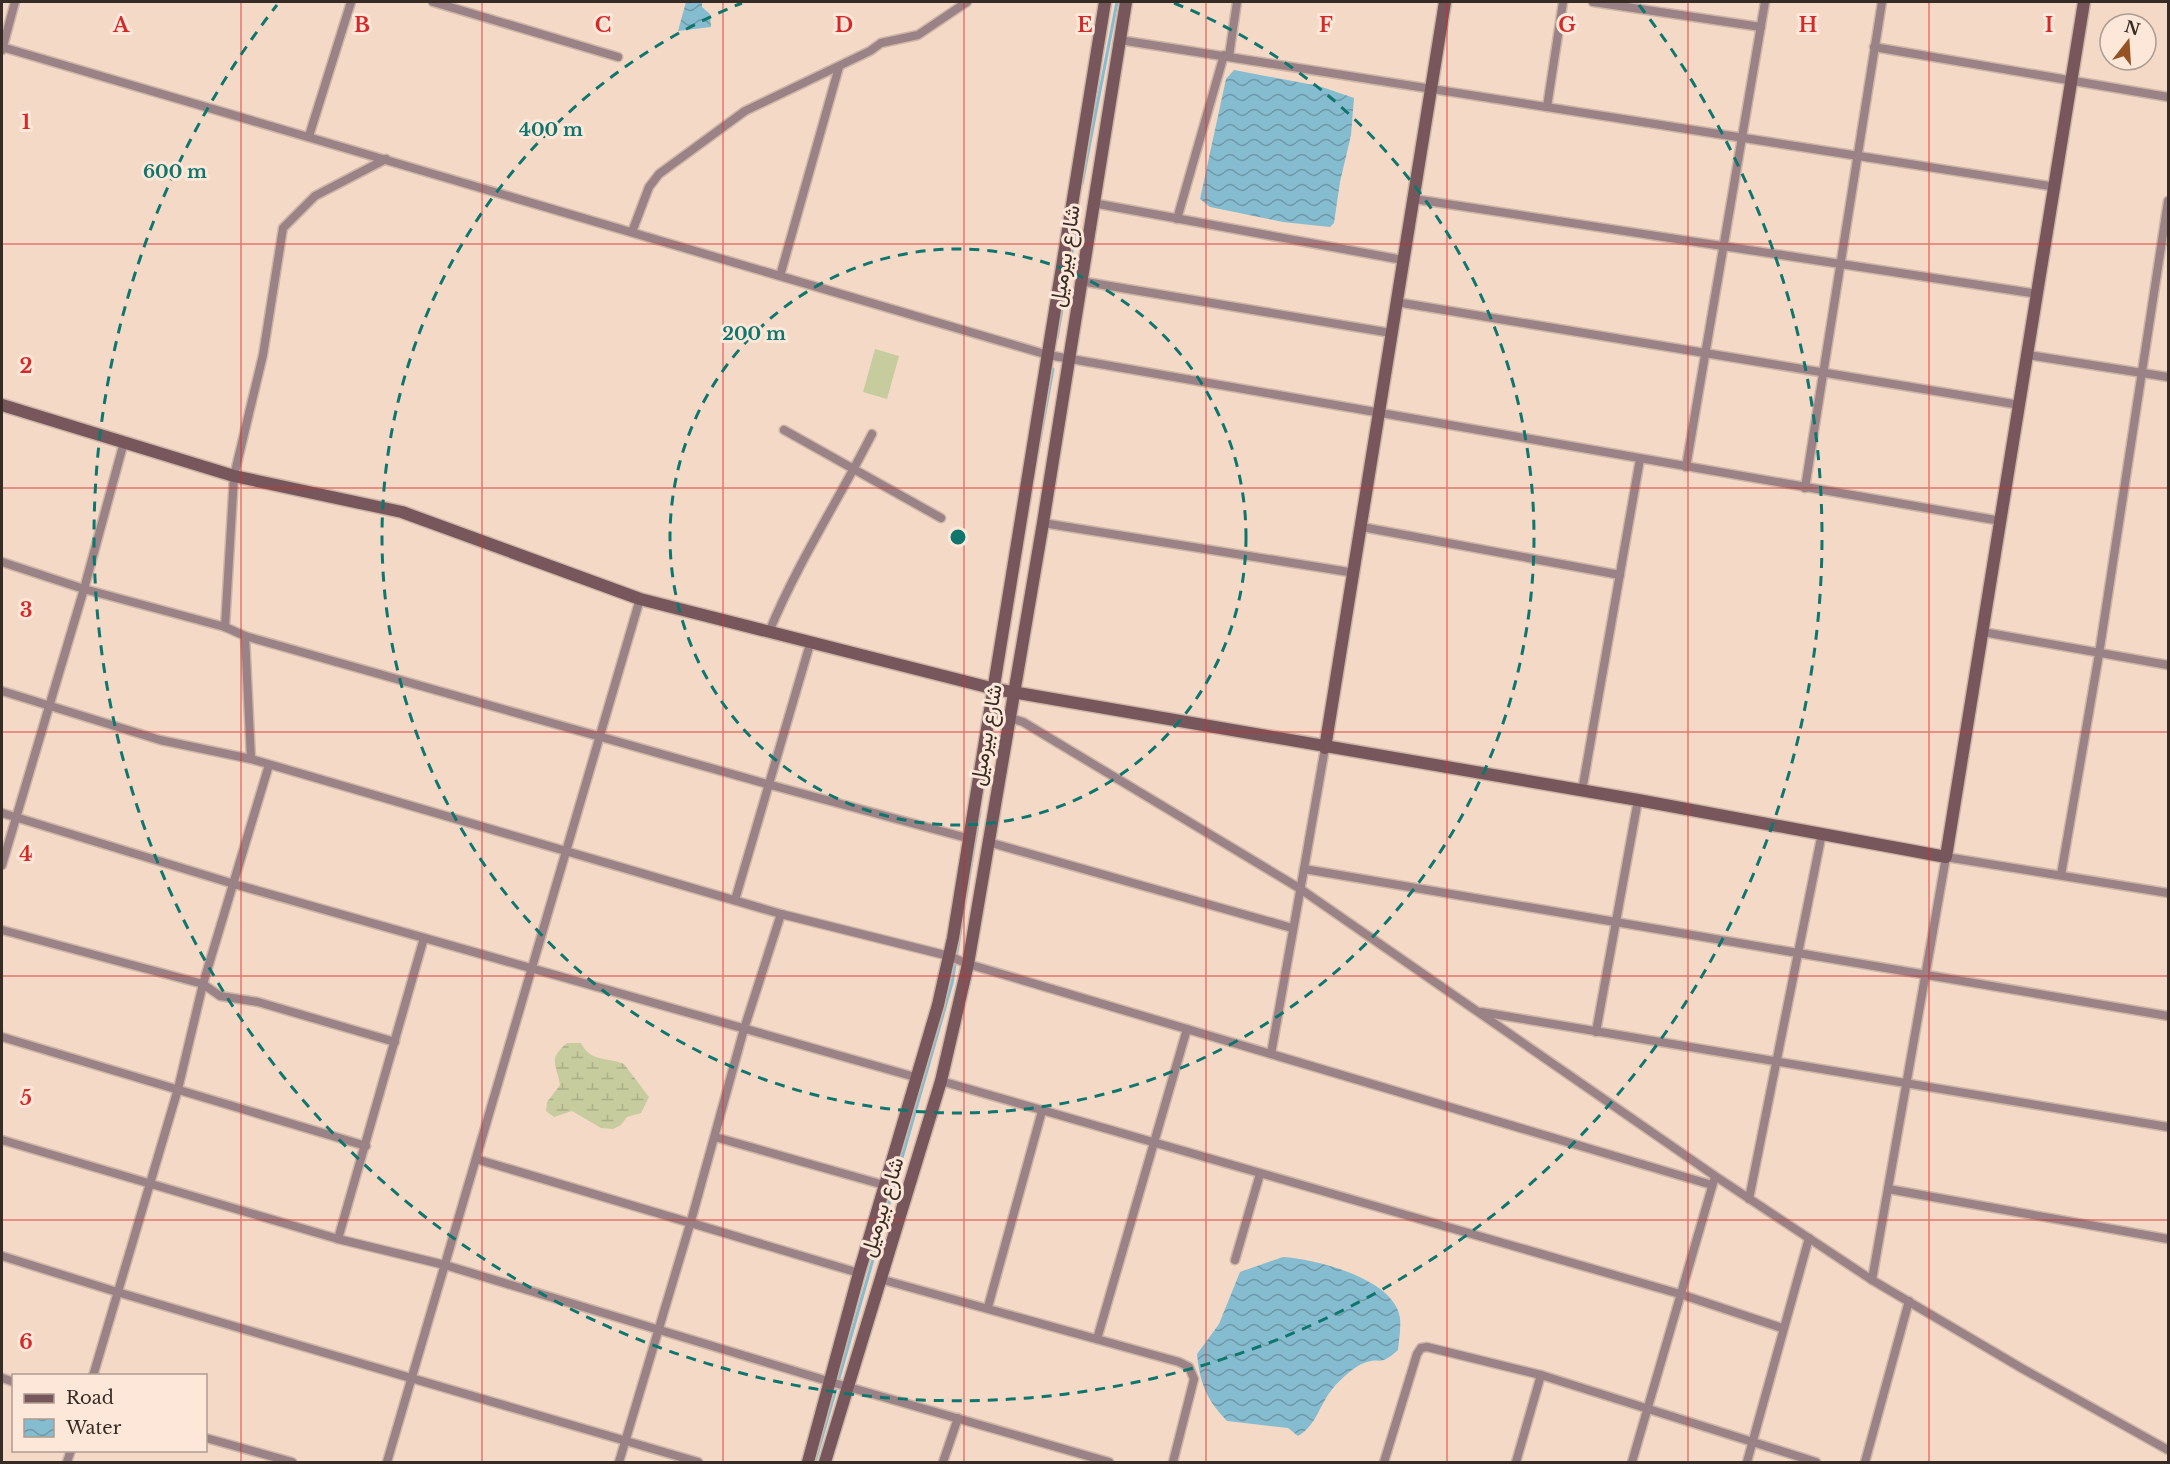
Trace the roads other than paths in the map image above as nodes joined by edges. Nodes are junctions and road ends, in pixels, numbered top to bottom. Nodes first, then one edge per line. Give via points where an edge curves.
1 (15, 2) edge
2 (351, 2) edge
3 (433, 2) edge
4 (967, 2) edge
5 (1105, 2) edge
6 (1126, 2) edge
7 (1237, 2) edge
8 (1445, 2) edge
9 (1563, 2) edge
10 (1593, 2) edge
11 (1765, 2) edge
12 (1882, 2) edge
13 (2084, 2) edge
14 (1761, 27) junction
15 (1120, 40) junction
16 (1874, 47) junction
17 (2, 48) edge
18 (1227, 56) junction
19 (618, 57) dead end
20 (839, 67) junction
21 (2072, 81) junction
22 (1431, 88) junction
23 (2169, 97) edge
24 (1547, 107) junction
25 (309, 136) junction
26 (1742, 139) junction
27 (1857, 157) junction
28 (386, 159) junction
29 (2056, 187) junction
30 (1414, 199) junction
31 (2169, 201) edge
32 (1093, 203) junction
33 (1177, 219) junction
34 (632, 232) junction
35 (1724, 246) junction
36 (1403, 260) junction
37 (1840, 264) junction
38 (780, 276) junction
39 (1080, 281) junction
40 (2038, 294) junction
41 (1396, 302) junction
42 (1391, 333) junction
43 (1706, 352) junction
44 (2028, 355) junction
45 (1059, 357) junction
46 (1823, 372) junction
47 (2141, 373) junction
48 (2169, 377) edge
49 (2, 405) edge
50 (2020, 405) junction
51 (1380, 413) junction
52 (784, 430) dead end
53 (872, 434) dead end
54 (124, 442) junction
55 (1640, 459) junction
56 (1686, 467) junction
57 (854, 470) junction
58 (234, 476) junction
59 (1805, 488) junction
60 (941, 519) dead end
61 (2001, 521) junction
62 (1043, 523) junction
63 (1362, 527) junction
64 (2, 562) edge
65 (1355, 573) junction
66 (1620, 575) junction
67 (84, 589) junction
68 (640, 599) junction
69 (225, 627) junction
70 (770, 632) junction
71 (1983, 632) junction
72 (245, 636) junction
73 (810, 644) junction
74 (2099, 654) junction
75 (2169, 665) edge
76 (995, 690) junction
77 (2, 691) edge
78 (1013, 693) junction
79 (48, 706) junction
80 (992, 712) junction
81 (1010, 716) junction
82 (598, 736) junction
83 (1325, 748) junction
84 (251, 759) junction
85 (269, 765) junction
86 (767, 784) junction
87 (1582, 790) junction
88 (1638, 800) junction
89 (2, 813) edge
90 (16, 817) junction
91 (1822, 833) junction
92 (967, 837) junction
93 (988, 842) junction
94 (564, 852) junction
95 (1946, 857) junction
96 (2, 865) edge
97 (1304, 869) junction
98 (2061, 875) junction
99 (234, 884) junction
100 (1299, 888) junction
101 (2169, 893) edge
102 (735, 900) junction
103 (781, 914) junction
104 (1614, 923) junction
105 (1292, 928) junction
106 (2, 930) edge
107 (424, 938) junction
108 (1796, 954) junction
109 (949, 956) junction
110 (968, 964) junction
111 (532, 969) junction
112 (1928, 974) junction
113 (203, 984) junction
114 (1478, 1012) junction
115 (2169, 1016) edge
116 (744, 1029) junction
117 (1187, 1029) junction
118 (1596, 1032) junction
119 (2, 1037) edge
120 (394, 1042) junction
121 (1271, 1054) junction
122 (1776, 1063) junction
123 (915, 1077) junction
124 (941, 1081) junction
125 (1907, 1085) junction
126 (178, 1089) junction
127 (1042, 1111) junction
128 (2169, 1127) edge
129 (715, 1137) junction
130 (2, 1140) edge
131 (1154, 1143) junction
132 (366, 1146) junction
133 (476, 1159) junction
134 (1260, 1174) junction
135 (1715, 1176) junction
136 (149, 1185) junction
137 (884, 1185) junction
138 (1712, 1185) junction
139 (1888, 1189) junction
140 (1749, 1198) junction
141 (691, 1221) junction
142 (1809, 1238) junction
143 (338, 1239) junction
144 (2169, 1239) edge
145 (2, 1256) edge
146 (1235, 1260) dead end
147 (445, 1265) junction
148 (859, 1273) junction
149 (880, 1279) junction
150 (1872, 1280) junction
151 (117, 1292) junction
152 (1680, 1294) junction
153 (1909, 1301) junction
154 (988, 1307) junction
155 (1782, 1328) junction
156 (659, 1330) junction
157 (1096, 1339) junction
158 (94, 1374) edge
159 (1541, 1376) junction
160 (411, 1380) junction
161 (831, 1382) junction
162 (849, 1386) junction
163 (1647, 1407) junction
164 (958, 1418) junction
165 (207, 1438) edge
166 (625, 1442) junction
167 (1752, 1443) junction
168 (2169, 1450) edge
169 (292, 1462) edge
170 (387, 1462) edge
171 (619, 1462) edge
172 (698, 1462) edge
173 (808, 1462) edge
174 (825, 1462) edge
175 (943, 1462) edge
176 (1109, 1462) edge
177 (1173, 1462) edge
178 (1384, 1462) edge
179 (1516, 1462) edge
180 (1632, 1462) edge
181 (1747, 1462) edge
182 (1816, 1462) edge
183 (1865, 1462) edge

1 - 17 street
2 - 25 street
3 - 19 street
4 - 20 street via 918,34 881,43
5 - 45 street, شارع بيرميل
6 - 15 street, شارع بيرميل
7 - 18 street
8 - 22 street
9 - 24 street
10 - 14 street
11 - 14 street
12 - 16 street
13 - 21 street
14 - 26 street
15 - 18 street
15 - 32 street, شارع بيرميل
16 - 21 street
16 - 27 street
17 - 25 street
18 - 22 street
18 - 33 street
20 - 34 street via 745,111 659,174 649,187
20 - 38 street
21 - 23 street
21 - 29 street
22 - 24 street
22 - 30 street
24 - 26 street
25 - 28 street
26 - 27 street
26 - 35 street
27 - 29 street
27 - 37 street
28 - 34 street
28 - 58 street via 315,196 283,228 263,355
29 - 40 street
30 - 35 street
30 - 36 street
31 - 47 street
32 - 33 street
32 - 39 street, شارع بيرميل
33 - 36 street
34 - 38 street
35 - 37 street
35 - 43 street
36 - 41 street
37 - 40 street
37 - 46 street
38 - 45 street
39 - 42 street
39 - 45 street, شارع بيرميل
40 - 44 street
41 - 42 street
41 - 43 street
42 - 51 street
43 - 46 street
43 - 56 street
44 - 47 street
44 - 50 street
45 - 51 street
45 - 62 street, شارع بيرميل
45 - 76 street, شارع بيرميل
46 - 50 street
46 - 59 street
47 - 48 street
47 - 74 street
49 - 54 street
50 - 61 street
51 - 55 street
51 - 63 street
52 - 57 street
53 - 57 street
54 - 58 street
54 - 67 street
55 - 56 street
55 - 66 street
56 - 59 street
57 - 60 street
57 - 70 street via 792,578
58 - 68 street via 402,512
58 - 69 street
59 - 61 street
61 - 71 street
62 - 65 street
62 - 78 street, شارع بيرميل
63 - 65 street
63 - 66 street
64 - 67 street
65 - 83 street
66 - 87 street
67 - 69 street
67 - 79 street
68 - 70 street
68 - 82 street
69 - 72 street
70 - 73 street
71 - 74 street
71 - 95 street
72 - 82 street
72 - 84 street
73 - 76 street
73 - 86 street
74 - 75 street
74 - 98 street
76 - 78 street
76 - 80 street, شارع بيرميل
77 - 79 street
78 - 81 street, شارع بيرميل
78 - 83 street
79 - 84 street via 160,740
79 - 90 street
80 - 81 street
80 - 92 street, شارع بيرميل
81 - 93 street, شارع بيرميل
81 - 100 street
82 - 86 street
82 - 94 street
83 - 87 street
83 - 97 street
84 - 85 street
85 - 94 street
85 - 99 street
86 - 92 street
86 - 102 street
87 - 88 street
88 - 91 street
88 - 104 street
89 - 90 street
90 - 96 street
90 - 99 street
91 - 95 street
91 - 108 street
92 - 109 street, شارع بيرميل
93 - 105 street
93 - 110 street, شارع بيرميل
94 - 102 street
94 - 111 street
95 - 98 street
95 - 112 street
97 - 100 street
97 - 104 street
98 - 101 street
99 - 107 street
99 - 113 street
100 - 105 street
100 - 114 street
102 - 103 street
103 - 109 street
103 - 116 street
104 - 108 street
104 - 118 street
105 - 121 street
106 - 113 street
107 - 111 street
107 - 120 street
108 - 112 street
108 - 122 street
109 - 110 street
109 - 123 street, شارع بيرميل
110 - 117 street
110 - 124 street, شارع بيرميل
111 - 116 street
111 - 133 street
112 - 115 street
112 - 125 street
113 - 120 street via 220,996 258,1002
113 - 126 street
114 - 118 street
114 - 135 street
116 - 123 street
116 - 129 street
117 - 121 street
117 - 131 street
118 - 122 street
119 - 126 street
120 - 132 street
121 - 138 street
122 - 125 street
122 - 140 street
123 - 137 street, شارع بيرميل
124 - 127 street
124 - 149 street, شارع بيرميل
125 - 128 street
125 - 139 street
126 - 132 street
126 - 136 street
127 - 131 street
127 - 154 street
129 - 137 street
129 - 141 street
130 - 136 street
131 - 134 street
131 - 157 street
132 - 143 street
133 - 141 street
133 - 147 street
134 - 146 street
134 - 152 street
135 - 138 street
135 - 140 street
136 - 143 street
136 - 151 street
137 - 148 street, شارع بيرميل
138 - 152 street
139 - 144 street
139 - 150 street
140 - 142 street
141 - 148 street
141 - 156 street
142 - 150 street
142 - 155 street
143 - 147 street
145 - 151 street
147 - 156 street
147 - 160 street
148 - 161 street, شارع بيرميل
149 - 154 street
149 - 162 street, شارع بيرميل
150 - 153 street
151 - 158 street
151 - 160 street
152 - 155 street
152 - 163 street
153 - 168 street
153 - 183 street
154 - 157 street
155 - 167 street
156 - 161 street
156 - 166 street
157 - 177 street via 1189,1367 1194,1379
159 - 163 street
159 - 178 street via 1421,1348
159 - 179 street
160 - 166 street
160 - 170 street
161 - 162 street
161 - 173 street, شارع بيرميل
162 - 164 street
162 - 174 street, شارع بيرميل
163 - 167 street
163 - 180 street
164 - 175 street
164 - 176 street
165 - 169 street
166 - 171 street
166 - 172 street
167 - 181 street
167 - 182 street

